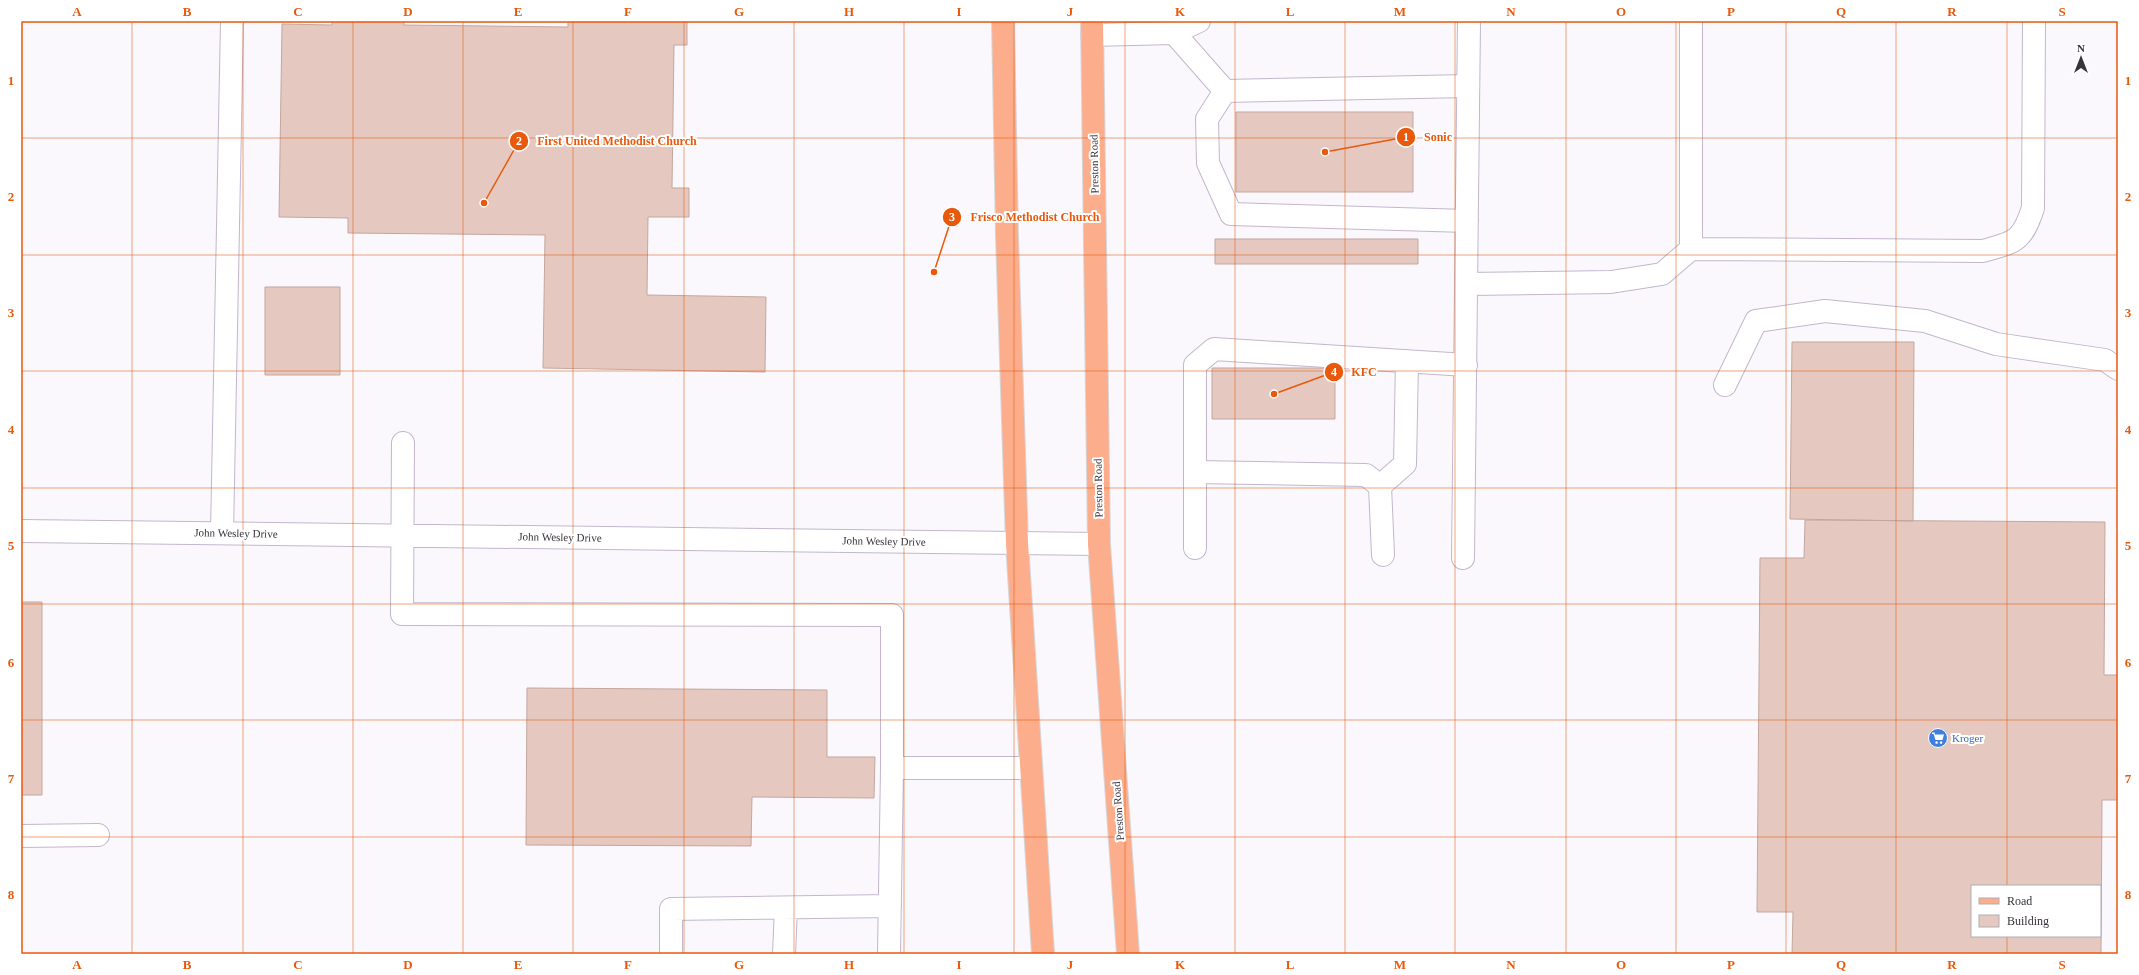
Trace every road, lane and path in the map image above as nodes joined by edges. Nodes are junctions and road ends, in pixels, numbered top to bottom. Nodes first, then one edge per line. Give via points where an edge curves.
1 (232, 21) edge
2 (1004, 21) edge
3 (1199, 21) edge
4 (1469, 21) edge
5 (1691, 21) edge
6 (2034, 21) edge
7 (1092, 28) edge
8 (1174, 33) junction
9 (1468, 86) junction
10 (1224, 91) junction
11 (1467, 221) junction
12 (1691, 249) junction
13 (1466, 284) junction
14 (1407, 361) junction
15 (1466, 365) junction
16 (2118, 369) edge
17 (1725, 385) dead end
18 (403, 443) dead end
19 (1195, 472) junction
20 (1380, 486) junction
21 (21, 531) edge
22 (222, 533) junction
23 (402, 535) junction
24 (1017, 543) junction
25 (1099, 544) junction
26 (1195, 548) dead end
27 (1383, 555) dead end
28 (1463, 558) dead end
29 (892, 768) junction
30 (1031, 768) junction
31 (21, 836) edge
32 (98, 836) dead end
33 (890, 906) junction
34 (786, 908) junction
35 (671, 954) edge
36 (784, 954) edge
37 (889, 954) edge
38 (1042, 954) edge
39 (1128, 954) edge

1 - 22 street
2 - 24 main road via 1007,236
3 - 8 street
4 - 9 street
5 - 12 street
6 - 12 street via 2033,208 2028,225 2014,243 1983,251
7 - 8 street
7 - 25 main road, Preston Road
8 - 10 street
9 - 10 street
9 - 11 street
10 - 11 street via 1207,119 1208,164 1231,214
11 - 13 street
12 - 13 street via 1662,274 1626,280
13 - 15 street
14 - 15 street
14 - 19 street via 1214,349 1195,365
14 - 20 street via 1405,464
15 - 28 street
16 - 17 street via 2106,360 1996,344 1925,321 1825,311 1756,321
18 - 23 street
19 - 20 street via 1366,475
19 - 26 street
20 - 27 street
21 - 22 street, John Wesley Drive
22 - 23 street, John Wesley Drive
23 - 24 street, John Wesley Drive
23 - 29 street via 402,614 892,615
24 - 25 street, John Wesley Drive
24 - 30 main road
25 - 39 main road, Preston Road
29 - 30 street
29 - 33 street
30 - 38 main road
31 - 32 street
33 - 34 street
33 - 37 street
34 - 35 street via 671,909
34 - 36 street

